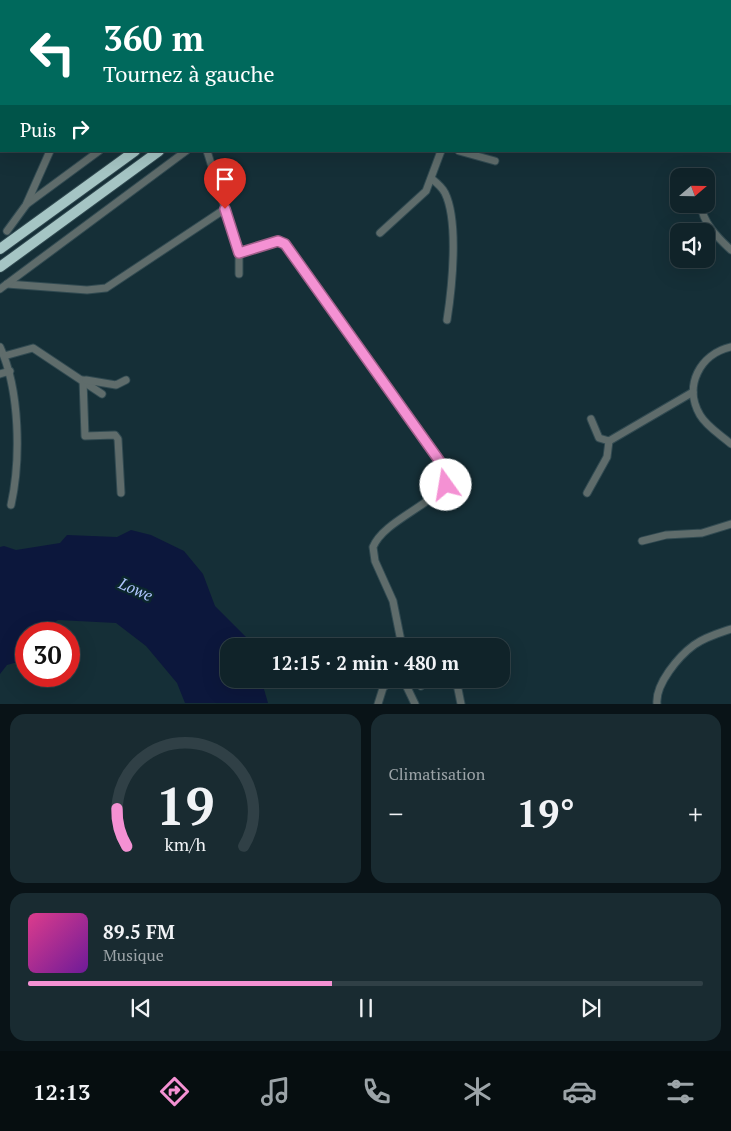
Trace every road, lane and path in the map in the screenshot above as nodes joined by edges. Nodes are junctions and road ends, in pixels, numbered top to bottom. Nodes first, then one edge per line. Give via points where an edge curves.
1 (50, 152) edge
2 (98, 152) edge
3 (134, 152) edge
4 (157, 152) edge
5 (185, 152) edge
6 (208, 152) edge
7 (441, 152) edge
8 (463, 152) edge
9 (495, 161) dead end
10 (432, 179) junction
11 (26, 204) junction
12 (225, 209) junction
13 (703, 213) edge
14 (4, 230) edge
15 (380, 233) dead end
16 (17, 238) junction
17 (0, 249) edge
18 (731, 250) edge
19 (239, 253) junction
20 (0, 267) edge
21 (238, 274) dead end
22 (7, 284) junction
23 (0, 289) edge
24 (447, 320) dead end
25 (0, 346) edge
26 (731, 347) edge
27 (4, 356) junction
28 (10, 371) junction
29 (0, 374) edge
30 (83, 380) junction
31 (126, 380) dead end
32 (692, 392) junction
33 (102, 394) dead end
34 (591, 419) dead end
35 (608, 441) junction
36 (731, 444) edge
37 (121, 493) dead end
38 (587, 493) dead end
39 (11, 505) dead end
40 (731, 524) edge
41 (642, 541) dead end
42 (731, 629) edge
43 (400, 638) edge
44 (383, 688) edge
45 (407, 688) edge
46 (458, 688) edge
47 (378, 704) edge
48 (415, 704) edge
49 (461, 704) edge
50 (657, 704) edge

1 - 11 street
2 - 11 street
3 - 16 highway
4 - 20 highway
5 - 22 street
6 - 12 street
7 - 10 street
8 - 9 street
10 - 15 street via 426,191
10 - 24 street via 445,192 453,240 452,291
11 - 14 street
12 - 19 street
12 - 22 street via 106,288 87,290
13 - 18 street
14 - 16 street
16 - 17 highway
19 - 21 street
19 - 43 street via 278,241 285,244 451,477 442,490 380,536 373,547 375,561 393,601
22 - 23 street
25 - 27 street
26 - 32 street via 714,352 707,359
27 - 28 street
27 - 30 street via 33,348
28 - 29 street
28 - 39 street via 16,480
30 - 31 street via 116,385
30 - 33 street
30 - 37 street via 86,436 115,435 118,439
32 - 35 street
32 - 36 street via 703,420
34 - 35 street via 599,438
35 - 38 street via 607,457
40 - 41 street via 702,533 666,535
42 - 50 street via 705,638 686,651 658,691
44 - 47 street
45 - 48 street
46 - 49 street

